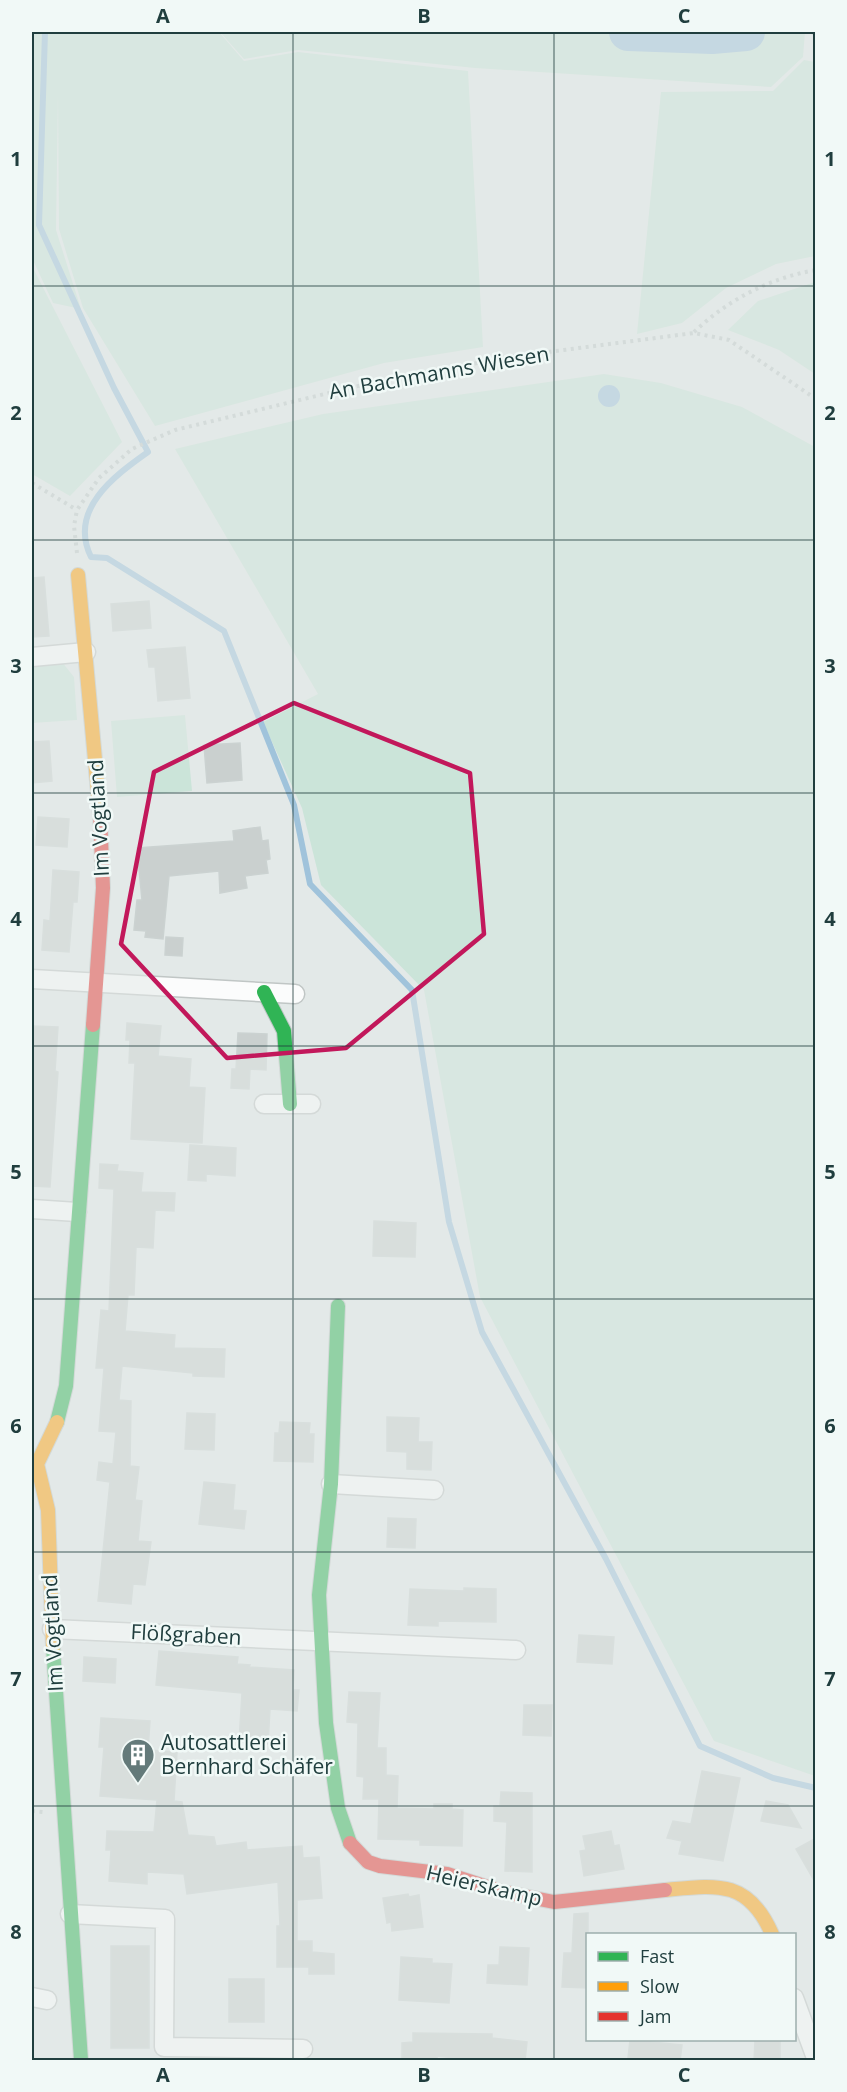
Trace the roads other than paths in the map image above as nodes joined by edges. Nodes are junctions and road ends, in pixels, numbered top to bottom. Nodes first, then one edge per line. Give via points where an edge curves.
1 (78, 575) road end
2 (86, 652) junction
3 (32, 657) edge
4 (32, 979) edge
5 (94, 984) junction
6 (264, 992) junction
7 (295, 994) dead end
8 (264, 1104) dead end
9 (290, 1104) junction
10 (311, 1104) dead end
11 (32, 1209) edge
12 (77, 1212) junction
13 (338, 1306) dead end
14 (34, 1462) edge
15 (331, 1484) junction
16 (434, 1490) dead end
17 (52, 1629) junction
18 (320, 1642) junction
19 (516, 1650) dead end
20 (70, 1914) junction
21 (771, 1933) edge
22 (796, 2001) edge
23 (303, 2049) dead end
24 (816, 2058) edge
25 (81, 2061) edge

1 - 2 street, Im Vogtland
2 - 3 street
2 - 5 street, Im Vogtland via 103,888
4 - 5 street
5 - 6 street
5 - 12 street, Im Vogtland
6 - 7 street
6 - 9 street via 284,1031
8 - 9 street
9 - 10 street
11 - 12 street
12 - 14 street, Im Vogtland via 66,1386 60,1416
13 - 15 street
14 - 17 street, Im Vogtland via 48,1510
15 - 16 street
15 - 18 street via 319,1595
17 - 18 street, Flößgraben
17 - 20 street, Im Vogtland
18 - 19 street, Flößgraben
18 - 21 street, Heierskamp via 338,1808 350,1843 368,1862 393,1869 447,1874 503,1892 555,1902 714,1885 753,1903
20 - 23 street via 165,1919 164,2047
20 - 25 street, Im Vogtland
22 - 24 street

